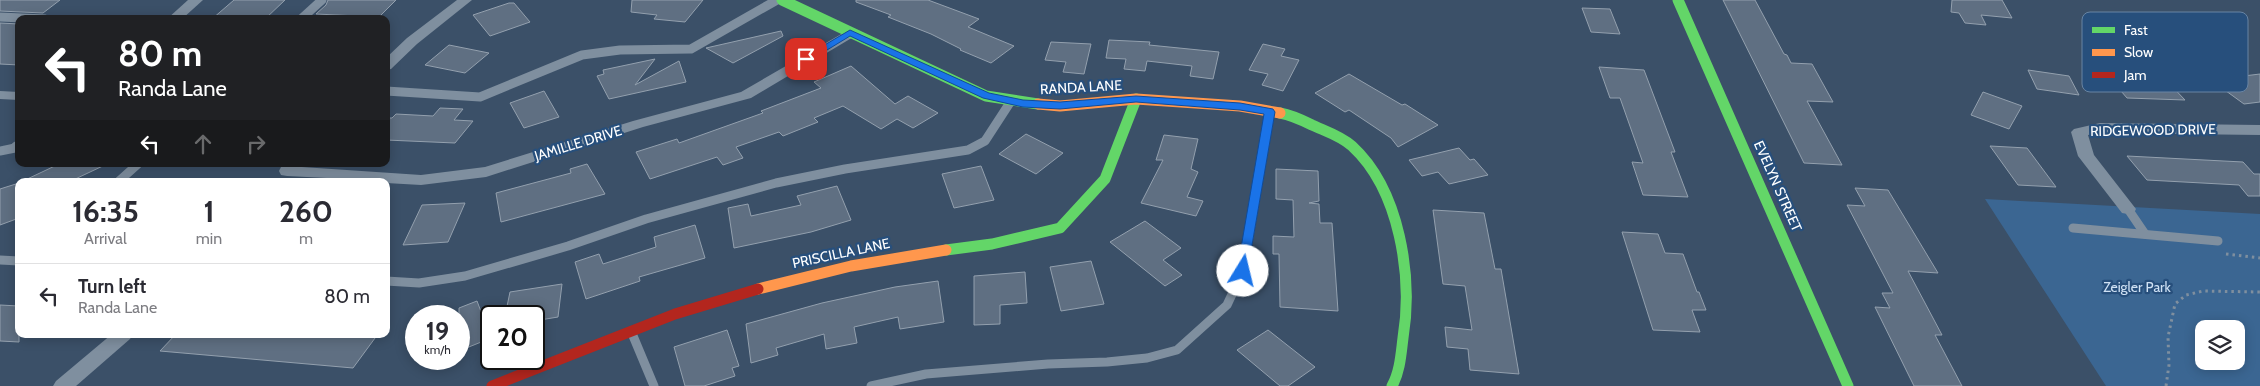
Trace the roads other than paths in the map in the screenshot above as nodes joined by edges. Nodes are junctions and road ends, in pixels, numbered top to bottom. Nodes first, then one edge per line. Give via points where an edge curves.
1 (196, 0) edge
2 (322, 0) edge
3 (464, 0) edge
4 (777, 0) edge
5 (782, 0) edge
6 (1678, 0) edge
7 (179, 15) edge
8 (305, 15) edge
9 (0, 16) edge
10 (15, 17) edge
11 (850, 33) junction
12 (390, 62) edge
13 (390, 91) edge
14 (0, 95) edge
15 (15, 96) edge
16 (1136, 99) junction
17 (1011, 101) junction
18 (1270, 112) junction
19 (2260, 130) edge
20 (134, 167) edge
21 (286, 172) edge
22 (122, 178) edge
23 (388, 178) edge
24 (390, 178) edge
25 (2128, 209) joint
26 (2074, 228) dead end
27 (2145, 234) junction
28 (2218, 241) dead end
29 (0, 260) edge
30 (15, 261) edge
31 (390, 281) edge
32 (631, 331) junction
33 (119, 338) edge
34 (63, 386) edge
35 (492, 386) edge
36 (654, 386) edge
37 (871, 386) edge
38 (1392, 386) edge
39 (1848, 386) edge

1 - 7 street
2 - 8 lane
3 - 12 street
4 - 13 lane via 692,48 620,50 582,55 480,97
5 - 11 street, RANDA LANE
6 - 39 street, EVELYN STREET
9 - 10 lane
11 - 17 street, RANDA LANE via 986,96
11 - 24 street, JAMILLE DRIVE via 746,94 486,172 422,180
14 - 15 street
16 - 17 street, RANDA LANE via 1060,106
16 - 18 street, RANDA LANE via 1240,106
16 - 32 street, PRISCILLA LANE via 1105,178 1060,228 992,244 907,255 800,277 675,314
17 - 31 lane via 986,141 968,150 776,183 646,219 465,276 419,283
18 - 37 lane via 1243,271 1227,305 1177,350 1147,358 1107,362 926,374
18 - 38 street, RANDA LANE via 1287,114 1352,145 1378,178 1391,208 1404,262 1407,305 1397,377
19 - 25 street, RIDGEWOOD DRIVE via 2100,128 2079,132 2086,156
20 - 22 lane
21 - 23 street, JAMILLE DRIVE
25 - 27 lane
26 - 27 lane
27 - 28 lane
29 - 30 lane
32 - 35 street, PRISCILLA LANE
32 - 36 lane
33 - 34 street

